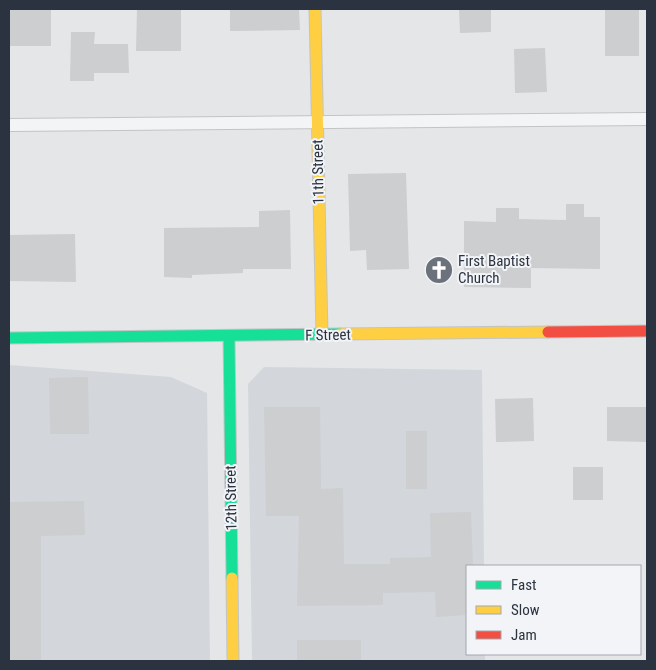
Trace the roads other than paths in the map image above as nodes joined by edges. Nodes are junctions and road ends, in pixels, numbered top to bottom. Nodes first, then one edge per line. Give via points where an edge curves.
1 (315, 9) edge
2 (647, 119) edge
3 (317, 121) junction
4 (9, 125) edge
5 (647, 331) edge
6 (322, 335) junction
7 (229, 336) junction
8 (9, 338) edge
9 (233, 661) edge

1 - 3 street, 11th Street
2 - 3 lane
3 - 4 lane
3 - 6 street, 11th Street
5 - 6 street, F Street
6 - 7 street, F Street
7 - 8 street, F Street
7 - 9 street, 12th Street

